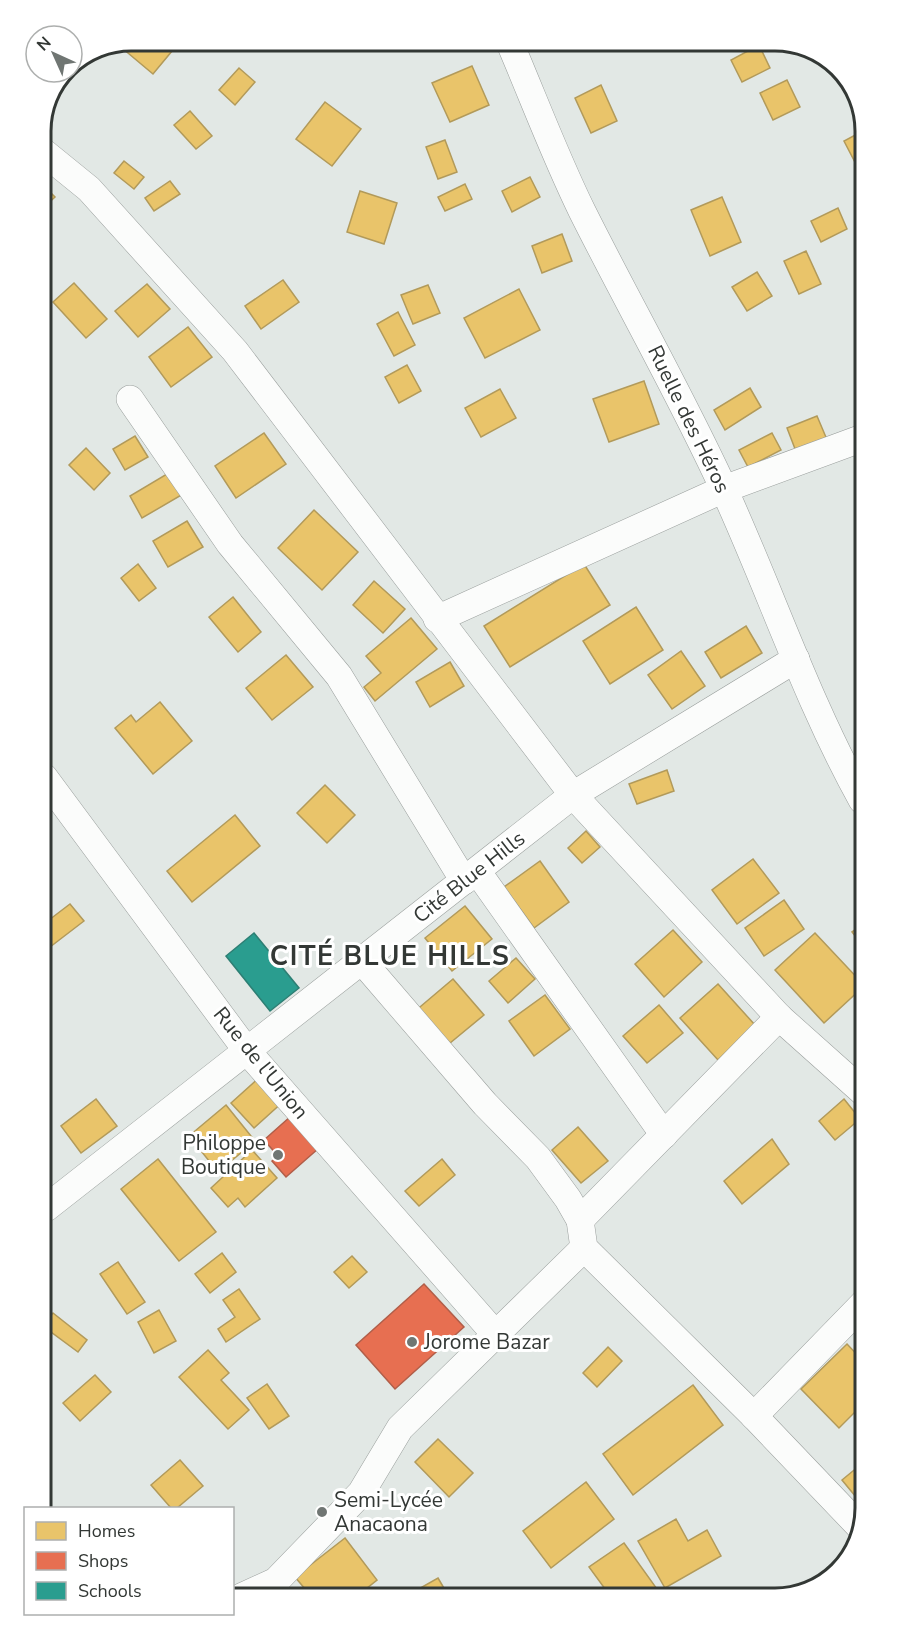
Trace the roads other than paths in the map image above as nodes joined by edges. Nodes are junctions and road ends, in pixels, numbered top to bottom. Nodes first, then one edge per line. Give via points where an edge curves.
1 (513, 51) edge
2 (51, 158) edge
3 (130, 399) dead end
4 (855, 441) edge
5 (724, 489) junction
6 (437, 619) junction
7 (796, 659) junction
8 (51, 786) edge
9 (855, 788) edge
10 (573, 795) junction
11 (470, 876) junction
12 (362, 961) junction
13 (779, 1017) junction
14 (247, 1051) junction
15 (855, 1085) edge
16 (664, 1135) junction
17 (51, 1204) edge
18 (580, 1220) junction
19 (584, 1248) junction
20 (855, 1312) edge
21 (496, 1335) junction
22 (754, 1416) junction
23 (854, 1520) edge
24 (284, 1588) edge

1 - 5 street, Ruelle des Héros via 581,210
2 - 6 street via 89,189 235,351
3 - 11 street via 230,544 339,676
4 - 5 street
5 - 6 street
5 - 7 street, Ruelle des Héros
6 - 10 street
7 - 9 street, Ruelle des Héros
7 - 10 street, Cité Blue Hills
8 - 14 street, Rue de l'Union
10 - 11 street, Cité Blue Hills
10 - 13 street
11 - 12 street, Cité Blue Hills
11 - 16 street
12 - 14 street, Cité Blue Hills
12 - 18 street via 485,1104 538,1158
13 - 15 street
13 - 16 street
14 - 17 street, Cité Blue Hills
14 - 21 street, Rue de l'Union
16 - 18 street
18 - 19 street
19 - 21 street
19 - 22 street
20 - 22 street
21 - 24 street via 399,1428 361,1493
22 - 23 street

